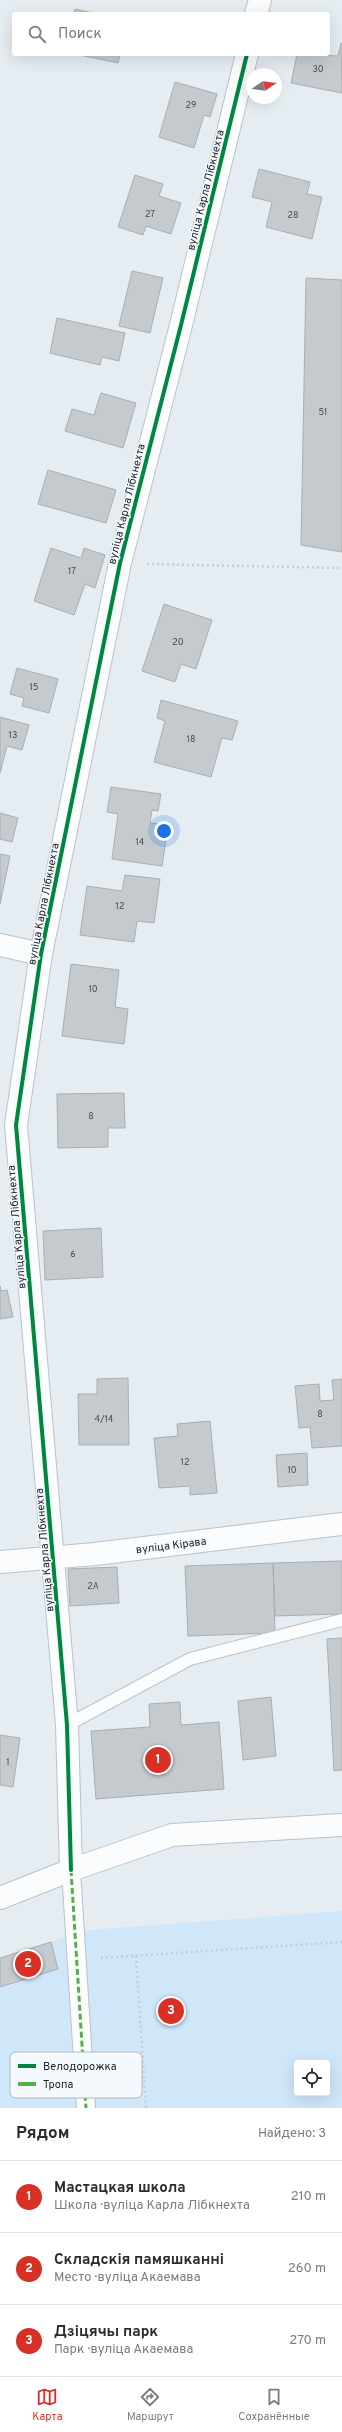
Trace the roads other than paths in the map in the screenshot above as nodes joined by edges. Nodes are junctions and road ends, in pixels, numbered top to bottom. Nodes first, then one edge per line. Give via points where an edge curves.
1 (260, 0) edge
2 (257, 12) edge
3 (247, 56) edge
4 (0, 945) edge
5 (41, 954) junction
6 (342, 1524) edge
7 (54, 1558) junction
8 (0, 1562) edge
9 (342, 1620) edge
10 (67, 1725) junction
11 (342, 1825) edge
12 (71, 1870) junction
13 (0, 1898) edge
14 (83, 2052) edge
15 (85, 2098) edge
16 (86, 2108) edge

1 - 2 street
3 - 5 street, вуліца Карла Лібкнехта via 120,563
4 - 5 street
5 - 7 street, вуліца Карла Лібкнехта via 16,1125
6 - 7 street, вуліца Кірава
7 - 8 street, вуліца Кірава
7 - 10 street, вуліца Карла Лібкнехта
9 - 10 lane via 190,1660
10 - 12 street, вуліца Карла Лібкнехта
11 - 12 street via 172,1835
12 - 13 street
12 - 14 street
15 - 16 street

